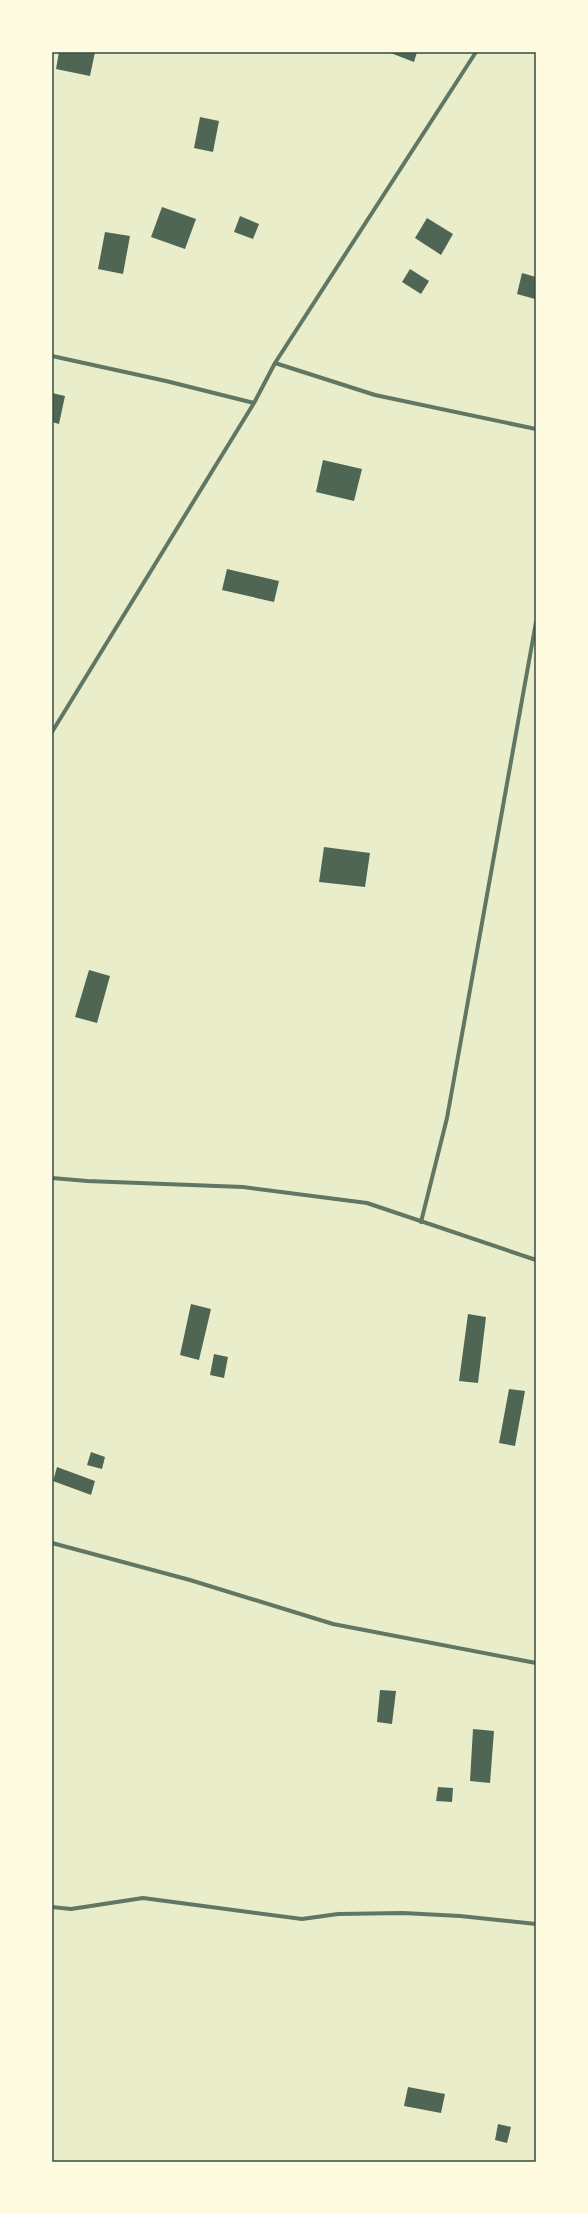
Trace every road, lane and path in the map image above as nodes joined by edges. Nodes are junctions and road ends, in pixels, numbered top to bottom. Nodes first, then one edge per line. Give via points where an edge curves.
1 (476, 52) edge
2 (52, 356) edge
3 (275, 364) junction
4 (254, 403) junction
5 (536, 429) edge
6 (536, 622) edge
7 (52, 732) edge
8 (52, 1178) edge
9 (421, 1222) junction
10 (536, 1260) edge
11 (52, 1543) edge
12 (536, 1663) edge
13 (52, 1907) edge
14 (536, 1924) edge

1 - 3 street
2 - 4 street
3 - 4 street
3 - 5 street via 374,395
4 - 7 street
6 - 9 street via 447,1118
8 - 9 street via 216,1185 278,1191 367,1203
9 - 10 street
11 - 12 street via 190,1580 333,1624
13 - 14 street via 71,1909 143,1898 302,1919 338,1914 403,1913

